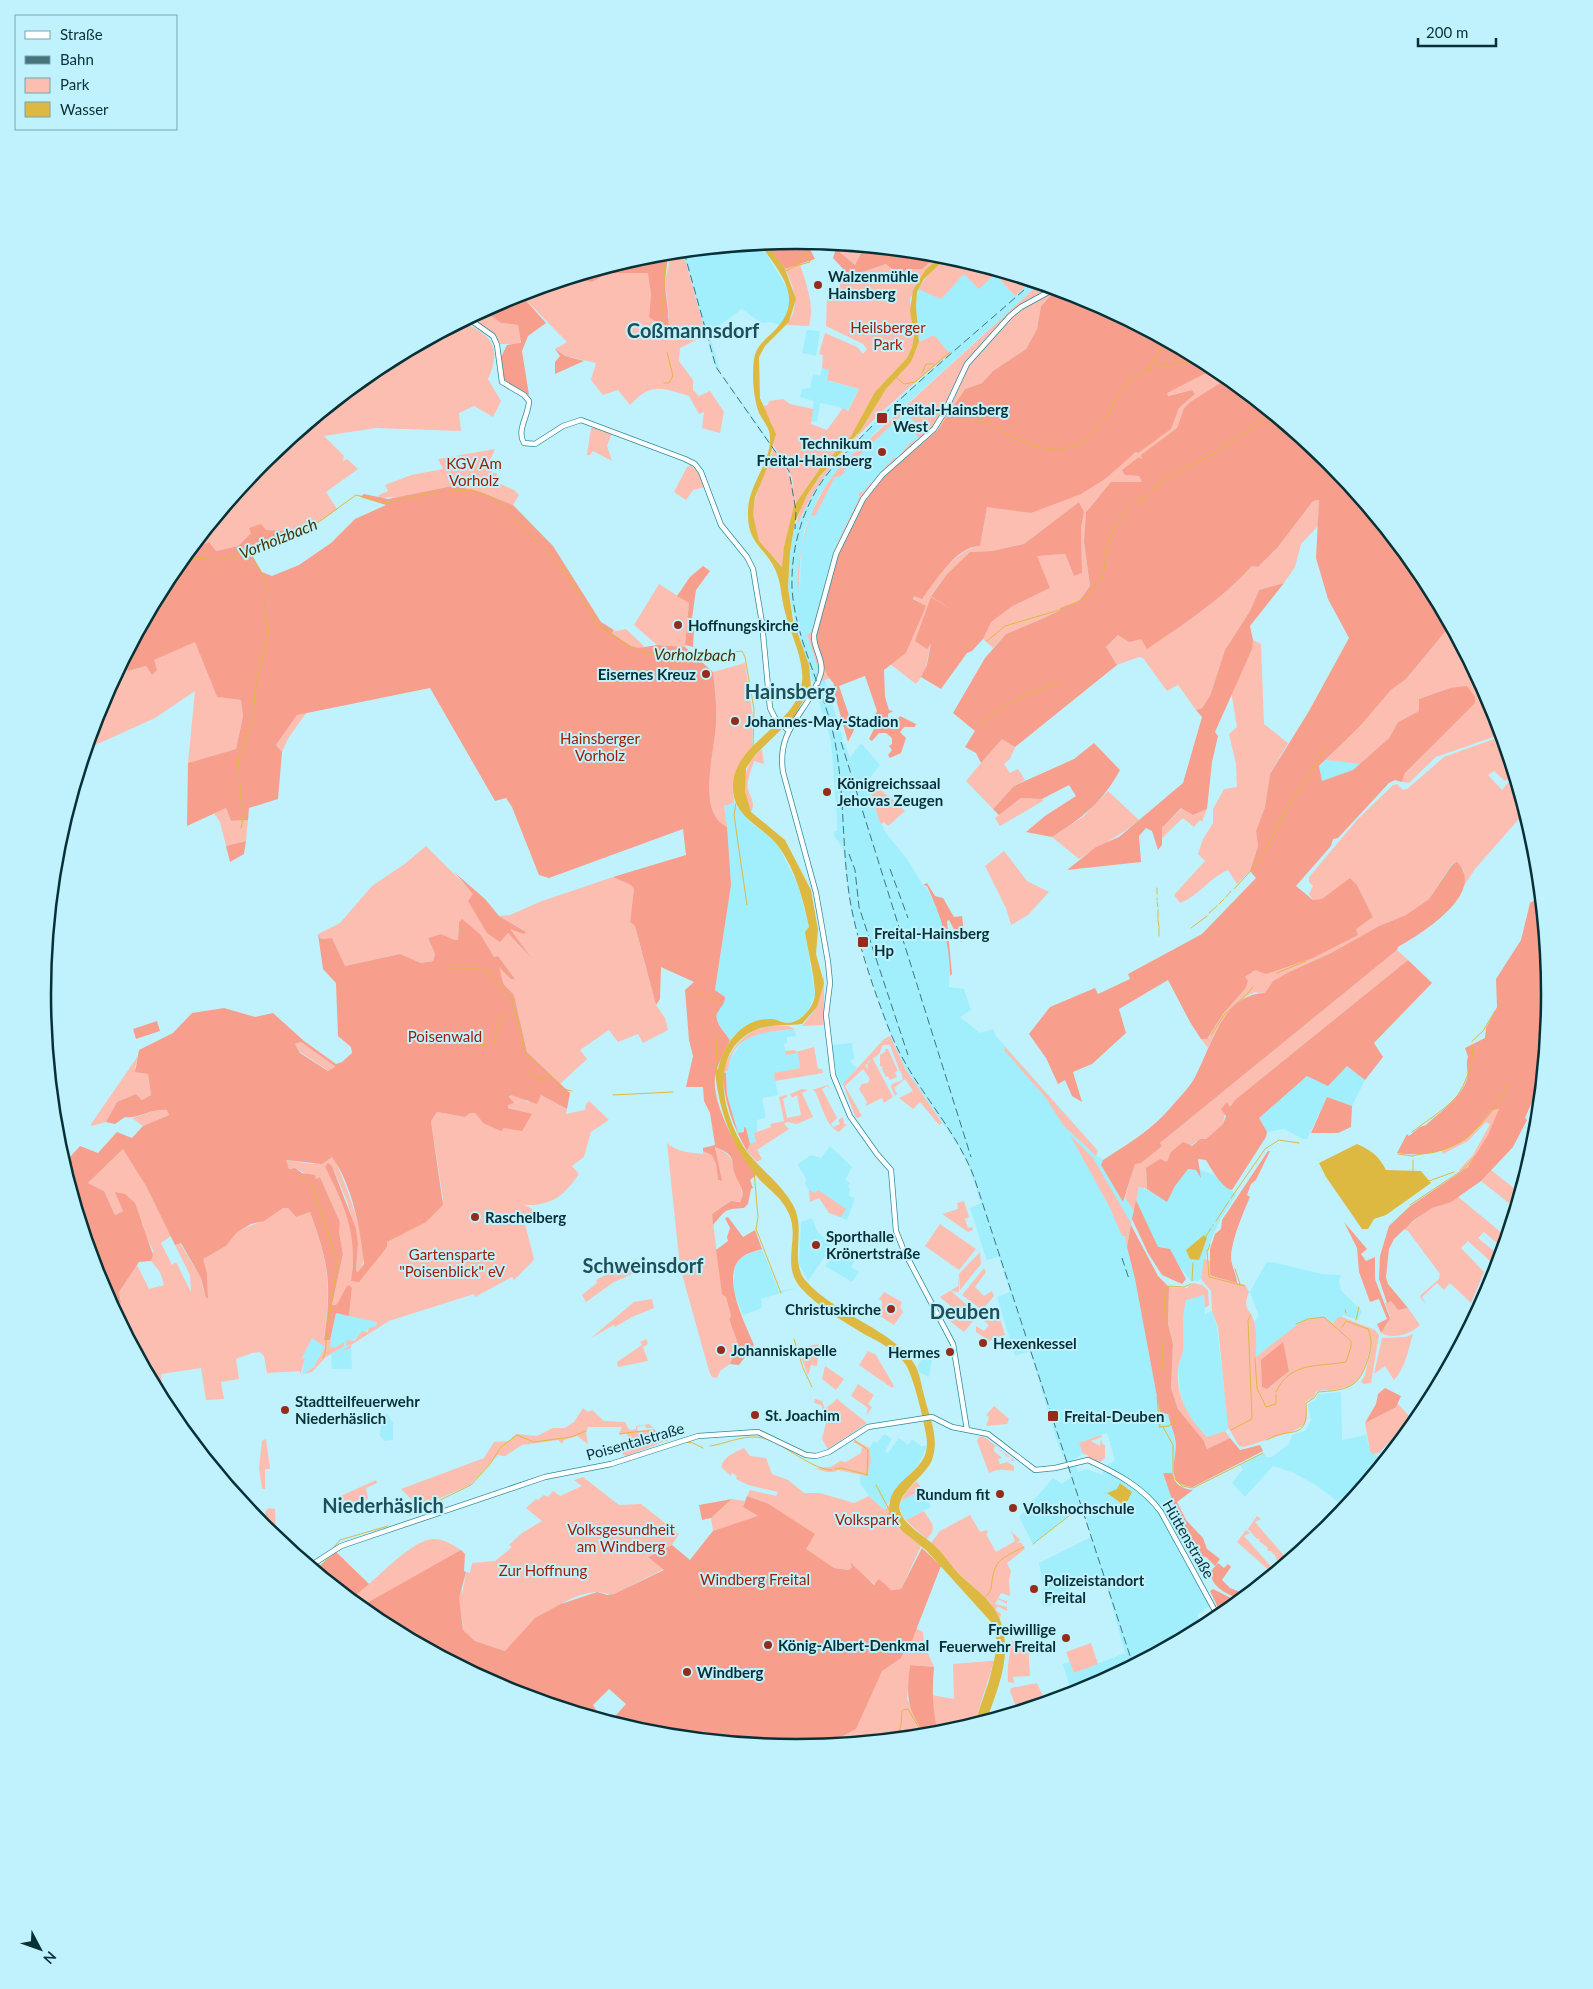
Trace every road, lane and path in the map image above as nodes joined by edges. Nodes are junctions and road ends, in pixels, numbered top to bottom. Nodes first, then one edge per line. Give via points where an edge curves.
1 (1047, 293) edge
2 (474, 323) edge
3 (786, 729) junction
4 (964, 1419) junction
5 (956, 1428) junction
6 (967, 1430) junction
7 (315, 1563) edge
8 (1215, 1611) edge

1 - 3 main road via 1019,308 991,337 966,366 935,428 878,479 860,503 836,554 814,635 821,673 800,714
2 - 3 main road via 493,336 502,382 529,401 522,433 526,444 535,444 570,422 583,420 689,460 701,472 721,525 749,559 753,569 766,656 769,704 772,714
3 - 4 main road via 782,762 816,894 828,962 830,983 826,1015 834,1075 854,1122 891,1170 898,1236 954,1347
4 - 5 main road
4 - 6 main road
5 - 6 main road, Poisentalstraße
5 - 7 main road, Poisentalstraße via 931,1417 868,1427 829,1452 816,1456 806,1455 758,1432 691,1438 611,1464 549,1476 341,1546
6 - 8 main road, Hüttenstraße via 991,1436 1035,1470 1088,1460 1141,1490 1164,1517

